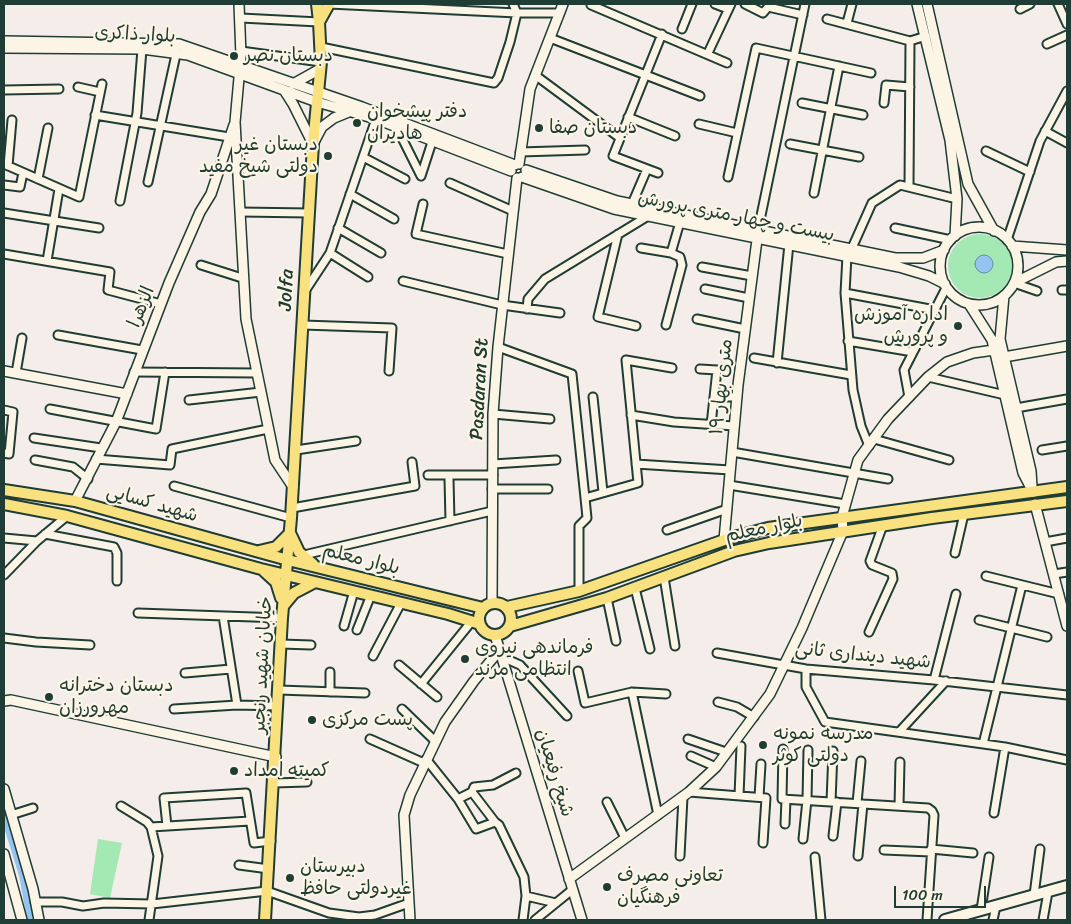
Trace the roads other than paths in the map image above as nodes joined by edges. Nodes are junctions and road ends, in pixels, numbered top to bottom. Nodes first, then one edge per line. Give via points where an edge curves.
1 (239, 4) edge
2 (317, 4) edge
3 (329, 4) edge
4 (513, 4) edge
5 (692, 4) edge
6 (715, 4) edge
7 (745, 4) edge
8 (805, 4) edge
9 (852, 4) edge
10 (917, 4) edge
11 (927, 4) edge
12 (1030, 4) edge
13 (1058, 4) edge
14 (591, 5) edge
15 (402, 6) edge
16 (730, 6) edge
17 (561, 8) edge
18 (1020, 9) dead end
19 (517, 13) junction
20 (803, 15) junction
21 (241, 18) junction
22 (827, 19) dead end
23 (320, 22) junction
24 (848, 24) junction
25 (1067, 24) edge
26 (682, 29) dead end
27 (662, 34) junction
28 (1067, 35) edge
29 (926, 36) junction
30 (550, 38) junction
31 (4, 41) edge
32 (910, 41) junction
33 (1047, 44) dead end
34 (321, 47) junction
35 (4, 48) edge
36 (178, 48) junction
37 (142, 49) junction
38 (241, 51) junction
39 (708, 53) junction
40 (794, 56) junction
41 (727, 62) dead end
42 (320, 66) junction
43 (839, 66) junction
44 (240, 69) junction
45 (871, 73) dead end
46 (535, 75) junction
47 (645, 75) junction
48 (102, 84) dead end
49 (293, 84) junction
50 (910, 87) junction
51 (78, 88) dead end
52 (59, 89) dead end
53 (4, 90) edge
54 (284, 90) junction
55 (100, 92) junction
56 (1067, 92) edge
57 (700, 96) dead end
58 (317, 97) junction
59 (802, 103) dead end
60 (884, 103) dead end
61 (830, 109) junction
62 (351, 111) junction
63 (95, 115) junction
64 (863, 115) dead end
65 (628, 118) junction
66 (376, 119) junction
67 (12, 120) dead end
68 (135, 121) junction
69 (235, 122) junction
70 (699, 124) dead end
71 (160, 126) junction
72 (48, 128) dead end
73 (397, 128) junction
74 (1045, 132) junction
75 (737, 133) junction
76 (675, 136) dead end
77 (229, 137) junction
78 (433, 138) junction
79 (620, 138) junction
80 (1067, 143) edge
81 (313, 144) junction
82 (790, 144) dead end
83 (585, 150) dead end
84 (822, 150) junction
85 (986, 151) dead end
86 (520, 152) junction
87 (363, 156) junction
88 (859, 157) dead end
89 (6, 165) edge
90 (647, 169) junction
91 (518, 171) junction
92 (1030, 172) junction
93 (23, 173) junction
94 (658, 173) dead end
95 (728, 177) dead end
96 (38, 179) junction
97 (405, 179) dead end
98 (148, 182) dead end
99 (450, 183) dead end
100 (4, 185) edge
101 (909, 187) junction
102 (59, 189) junction
103 (814, 193) dead end
104 (350, 194) junction
105 (957, 199) junction
106 (120, 201) dead end
107 (423, 204) dead end
108 (632, 204) junction
109 (513, 211) junction
110 (4, 212) edge
111 (240, 212) junction
112 (309, 213) junction
113 (648, 216) junction
114 (394, 219) dead end
115 (54, 221) junction
116 (680, 222) junction
117 (99, 228) dead end
118 (338, 228) junction
119 (895, 228) dead end
120 (994, 230) junction
121 (618, 234) junction
122 (757, 234) junction
123 (953, 238) junction
124 (1010, 243) junction
125 (789, 244) junction
126 (641, 248) dead end
127 (944, 250) junction
128 (1067, 250) edge
129 (849, 252) junction
130 (330, 253) junction
131 (381, 253) dead end
132 (671, 253) junction
133 (4, 254) edge
134 (508, 254) junction
135 (47, 261) junction
136 (1067, 261) edge
137 (201, 265) dead end
138 (702, 267) dead end
139 (752, 276) junction
140 (368, 277) dead end
141 (242, 278) junction
142 (402, 281) dead end
143 (1014, 283) junction
144 (945, 286) junction
145 (705, 289) dead end
146 (1037, 290) dead end
147 (305, 292) junction
148 (845, 293) junction
149 (1004, 296) junction
150 (749, 298) junction
151 (160, 304) junction
152 (969, 304) junction
153 (502, 306) junction
154 (527, 309) junction
155 (935, 310) junction
156 (560, 313) dead end
157 (697, 319) dead end
158 (303, 325) junction
159 (666, 325) dead end
160 (636, 326) dead end
161 (745, 329) junction
162 (58, 335) dead end
163 (22, 338) dead end
164 (848, 341) junction
165 (1067, 346) edge
166 (498, 347) junction
167 (142, 350) junction
168 (994, 350) junction
169 (913, 352) junction
170 (1004, 357) junction
171 (754, 358) dead end
172 (777, 362) junction
173 (672, 368) dead end
174 (700, 369) dead end
175 (4, 371) edge
176 (389, 371) dead end
177 (134, 372) junction
178 (165, 372) junction
179 (16, 373) junction
180 (257, 373) junction
181 (851, 375) junction
182 (928, 377) junction
183 (261, 392) junction
184 (127, 394) junction
185 (1005, 395) junction
186 (594, 397) dead end
187 (714, 397) junction
188 (737, 397) junction
189 (909, 397) junction
190 (1067, 399) edge
191 (189, 400) dead end
192 (1016, 408) junction
193 (50, 409) dead end
194 (4, 410) edge
195 (493, 414) junction
196 (631, 415) junction
197 (550, 420) dead end
198 (116, 422) junction
199 (711, 425) junction
200 (734, 426) junction
201 (268, 429) junction
202 (34, 438) dead end
203 (356, 441) dead end
204 (871, 443) junction
205 (1067, 446) edge
206 (101, 448) junction
207 (296, 450) junction
208 (1042, 450) dead end
209 (732, 452) junction
210 (4, 454) edge
211 (96, 459) junction
212 (35, 460) dead end
213 (556, 460) dead end
214 (949, 460) dead end
215 (412, 462) dead end
216 (493, 464) junction
217 (636, 464) junction
218 (730, 470) junction
219 (855, 473) junction
220 (428, 475) dead end
221 (493, 475) junction
222 (88, 479) junction
223 (449, 479) dead end
224 (888, 480) dead end
225 (729, 485) junction
226 (174, 486) dead end
227 (293, 487) junction
228 (1067, 487) edge
229 (492, 489) junction
230 (548, 489) dead end
231 (4, 490) edge
232 (603, 492) junction
233 (1033, 492) junction
234 (585, 498) junction
235 (75, 501) junction
236 (1067, 501) edge
237 (4, 504) edge
238 (846, 504) junction
239 (1035, 504) junction
240 (727, 509) junction
241 (492, 511) junction
242 (292, 513) junction
243 (964, 514) junction
244 (67, 516) junction
245 (842, 517) junction
246 (450, 521) junction
247 (883, 525) junction
248 (667, 530) dead end
249 (843, 531) junction
250 (290, 533) junction
251 (45, 534) junction
252 (4, 538) edge
253 (1067, 538) edge
254 (37, 540) junction
255 (215, 540) junction
256 (724, 540) junction
257 (1045, 542) junction
258 (258, 552) junction
259 (954, 552) dead end
260 (308, 554) dead end
261 (208, 555) junction
262 (288, 560) junction
263 (317, 567) junction
264 (261, 569) junction
265 (1067, 572) edge
266 (1054, 574) junction
267 (4, 575) edge
268 (286, 575) junction
269 (986, 576) dead end
270 (664, 577) junction
271 (116, 582) dead end
272 (315, 582) junction
273 (1022, 585) junction
274 (635, 588) junction
275 (354, 591) junction
276 (578, 591) junction
277 (956, 594) dead end
278 (1059, 594) junction
279 (370, 595) junction
280 (607, 598) junction
281 (401, 603) junction
282 (488, 605) junction
283 (283, 606) junction
284 (506, 607) junction
285 (138, 613) dead end
286 (223, 616) junction
287 (282, 618) junction
288 (979, 620) dead end
289 (476, 622) junction
290 (344, 626) dead end
291 (510, 626) junction
292 (1067, 626) edge
293 (1012, 628) junction
294 (358, 630) dead end
295 (869, 632) dead end
296 (494, 635) junction
297 (1047, 637) dead end
298 (4, 638) edge
299 (616, 641) dead end
300 (281, 644) junction
301 (90, 645) dead end
302 (311, 645) dead end
303 (675, 646) dead end
304 (650, 649) dead end
305 (717, 653) dead end
306 (499, 654) junction
307 (373, 656) dead end
308 (783, 664) junction
309 (399, 665) dead end
310 (231, 669) junction
311 (806, 669) junction
312 (578, 671) dead end
313 (330, 672) dead end
314 (185, 673) dead end
315 (934, 680) junction
316 (946, 681) junction
317 (421, 684) junction
318 (996, 686) junction
319 (279, 690) junction
320 (330, 692) junction
321 (632, 692) junction
322 (366, 693) dead end
323 (666, 694) dead end
324 (1067, 695) edge
325 (437, 697) dead end
326 (4, 701) edge
327 (718, 702) dead end
328 (237, 704) junction
329 (278, 706) junction
330 (402, 709) dead end
331 (174, 710) dead end
332 (567, 716) dead end
333 (754, 716) junction
334 (899, 732) junction
335 (370, 738) dead end
336 (688, 739) dead end
337 (435, 741) junction
338 (983, 744) junction
339 (741, 746) dead end
340 (1005, 747) junction
341 (783, 749) dead end
342 (808, 750) dead end
343 (833, 751) dead end
344 (726, 752) junction
345 (691, 756) dead end
346 (276, 757) junction
347 (861, 760) dead end
348 (1067, 760) edge
349 (425, 761) junction
350 (900, 762) dead end
351 (761, 764) dead end
352 (716, 767) junction
353 (516, 773) dead end
354 (307, 782) dead end
355 (274, 783) junction
356 (4, 789) edge
357 (472, 792) junction
358 (686, 795) junction
359 (740, 796) junction
360 (763, 797) junction
361 (458, 799) junction
362 (784, 799) junction
363 (807, 800) junction
364 (607, 802) dead end
365 (834, 802) junction
366 (860, 804) junction
367 (121, 806) dead end
368 (899, 806) junction
369 (33, 808) dead end
370 (994, 813) dead end
371 (11, 815) junction
372 (658, 815) junction
373 (250, 821) junction
374 (496, 822) junction
375 (785, 824) dead end
376 (167, 826) junction
377 (151, 827) junction
378 (833, 836) dead end
379 (625, 838) junction
380 (803, 838) dead end
381 (270, 841) junction
382 (763, 843) dead end
383 (1040, 849) dead end
384 (884, 850) dead end
385 (931, 850) junction
386 (973, 854) dead end
387 (680, 856) dead end
388 (858, 856) dead end
389 (816, 857) dead end
390 (989, 857) dead end
391 (4, 859) edge
392 (238, 865) dead end
393 (269, 869) junction
394 (569, 879) junction
395 (1067, 886) edge
396 (572, 890) junction
397 (268, 891) junction
398 (1048, 892) junction
399 (1034, 895) junction
400 (526, 896) junction
401 (35, 902) junction
402 (409, 902) junction
403 (556, 902) junction
404 (152, 904) junction
405 (996, 906) junction
406 (981, 910) junction
407 (22, 920) edge
408 (39, 920) edge
409 (149, 920) edge
410 (266, 920) edge
411 (410, 920) edge
412 (523, 920) edge
413 (535, 920) edge
414 (582, 920) edge
415 (820, 920) edge
416 (927, 920) edge
417 (945, 920) edge
418 (994, 920) edge
419 (1043, 920) edge

1 - 21 street
2 - 23 main road, Jolfa
3 - 15 street
3 - 23 main road
4 - 19 street
5 - 26 street
6 - 16 street
7 - 20 street via 764,13 768,6
8 - 20 street
9 - 24 street
10 - 29 street
11 - 120 street via 968,184
12 - 18 street
13 - 25 street
14 - 27 street
15 - 19 street
16 - 39 street
17 - 19 street
17 - 30 street, Pasdaran St
19 - 34 street via 494,83
20 - 40 street
21 - 23 street
21 - 38 street
22 - 24 street
23 - 34 main road, Jolfa
24 - 32 street
27 - 39 street
27 - 47 street
28 - 33 street
29 - 32 street
29 - 105 street via 950,140
30 - 46 street, Pasdaran St
30 - 47 street
31 - 36 street, بلوار ذاکری
32 - 50 street
34 - 42 main road, Jolfa
35 - 37 street, بلوار ذاکری
36 - 37 street, بلوار ذاکری
36 - 44 street, بلوار ذاکری
36 - 71 street
37 - 68 street
38 - 42 street
38 - 44 street
39 - 41 street
40 - 43 street
40 - 75 street via 756,48
40 - 122 street
42 - 49 street
42 - 58 main road, Jolfa
43 - 45 street
43 - 61 street
44 - 49 street, بلوار ذاکری
44 - 54 street, بلوار ذاکری
44 - 69 street
46 - 79 street
46 - 86 street, Pasdaran St
47 - 57 street
47 - 65 street
48 - 55 street
49 - 58 street, بلوار ذاکری
50 - 60 street via 886,85
50 - 101 street
51 - 55 street
52 - 53 street
54 - 58 street, بلوار ذاکری
54 - 81 street
55 - 63 street
56 - 74 street
58 - 62 street
58 - 78 street
58 - 81 main road, Jolfa
59 - 61 street
61 - 64 street
61 - 84 street
62 - 66 street
62 - 81 street via 322,127
63 - 68 street
63 - 102 street via 79,197
65 - 76 street
65 - 79 street
66 - 73 street
66 - 87 street
67 - 89 street
68 - 71 street
68 - 106 street
69 - 77 street, الزهرا
69 - 111 street
70 - 75 street
71 - 77 street
71 - 98 street
72 - 96 street
73 - 78 street
73 - 78 street via 420,176
74 - 80 street
74 - 92 street
75 - 95 street
77 - 151 street, الزهرا via 211,194
78 - 91 street
79 - 90 street via 613,156
81 - 112 main road, Jolfa
82 - 84 street
83 - 86 street
84 - 88 street
84 - 103 street
85 - 92 street
86 - 91 street, Pasdaran St
87 - 97 street
87 - 104 street
89 - 93 street
90 - 94 street
90 - 108 street
91 - 108 street, بیست و چهار متری پرورش
91 - 109 street, Pasdaran St
91 - 113 street, بیست و چهار متری پرورش via 614,209
92 - 124 street
93 - 96 street
93 - 100 street via 20,187
96 - 102 street
99 - 109 street
101 - 105 street
101 - 129 street via 900,185 872,203
102 - 115 street
104 - 114 street
104 - 118 street
105 - 123 street
107 - 134 street via 416,234
108 - 122 street, بیست و چهار متری پرورش
109 - 134 street, Pasdaran St
110 - 115 street
111 - 112 street
111 - 141 street
112 - 147 main road, Jolfa
113 - 116 street, بیست و چهار متری پرورش
113 - 121 street
115 - 117 street
115 - 135 street
116 - 122 street, بیست و چهار متری پرورش
116 - 132 street
118 - 130 street
118 - 131 street
119 - 123 street
120 - 123 street via 974,228
120 - 124 street
121 - 154 street via 545,279 528,299
121 - 160 street via 598,317
122 - 125 street, بیست و چهار متری پرورش
122 - 129 street, بیست و چهار متری پرورش
122 - 139 street, ۱۹ متری بهار
123 - 127 street
124 - 128 street
124 - 143 street via 1018,260
125 - 129 street, بیست و چهار متری پرورش
125 - 172 street
126 - 132 street
127 - 129 street, بیست و چهار متری پرورش via 923,258
127 - 144 street via 940,263
129 - 144 street, بیست و چهار متری پرورش via 929,276
129 - 148 street
130 - 140 street
130 - 147 street
132 - 159 street via 680,257 682,265
133 - 135 street
134 - 153 street, Pasdaran St
135 - 151 street via 110,272 108,290
136 - 143 street via 1056,262
137 - 141 street
138 - 139 street
139 - 150 street, ۱۹ متری بهار
141 - 180 street
142 - 153 street
143 - 146 street
143 - 149 street
144 - 152 street via 952,295
144 - 155 street
145 - 150 street
147 - 158 main road, Jolfa
148 - 155 street
148 - 164 street
149 - 152 street via 988,304
149 - 170 street via 1000,339
150 - 161 street, ۱۹ متری بهار
151 - 167 street, الزهرا
152 - 168 street via 992,340
153 - 154 street
153 - 166 street, Pasdaran St
154 - 156 street
155 - 169 street
157 - 161 street
158 - 176 street via 392,328
158 - 207 main road, Jolfa
161 - 188 street, ۱۹ متری بهار
162 - 167 street
163 - 179 street
164 - 169 street
164 - 181 street
165 - 170 street
166 - 195 street, Pasdaran St
166 - 234 street via 572,374
167 - 177 street, الزهرا
168 - 182 street via 947,362
168 - 185 street
169 - 189 street via 904,370
170 - 192 street
171 - 172 street
172 - 181 street
173 - 196 street via 626,360
174 - 187 street via 717,370
175 - 179 street
177 - 178 street
177 - 184 street, الزهرا
178 - 180 street
178 - 198 street via 156,429
179 - 184 street
180 - 183 street
181 - 204 street via 861,426
182 - 185 street
182 - 189 street
183 - 191 street
183 - 201 street
184 - 198 street, الزهرا
185 - 233 street via 1023,474
186 - 232 street
187 - 188 street
187 - 199 street
188 - 200 street, ۱۹ متری بهار
189 - 204 street
190 - 192 street
192 - 233 street
193 - 198 street
194 - 210 street via 13,412 9,454
195 - 197 street
195 - 216 street, Pasdaran St
196 - 199 street
196 - 217 street
198 - 206 street, الزهرا
199 - 200 street
200 - 209 street, ۱۹ متری بهار
201 - 211 street via 172,449 170,465
201 - 227 street via 275,460
202 - 206 street
203 - 207 street
204 - 214 street
204 - 219 street via 858,460
205 - 208 street
206 - 211 street, الزهرا
207 - 227 main road, Jolfa
209 - 218 street, ۱۹ متری بهار
209 - 219 street
211 - 222 street, الزهرا
212 - 222 street via 73,467
213 - 216 street
215 - 242 street via 415,486
216 - 221 street, Pasdaran St
217 - 218 street
217 - 232 street via 638,483
218 - 225 street, ۱۹ متری بهار
219 - 224 street
219 - 238 street
220 - 221 street
221 - 229 street, Pasdaran St
222 - 235 street, الزهرا
223 - 246 street
225 - 238 street
225 - 240 street, ۱۹ متری بهار
226 - 242 street
227 - 242 main road, Jolfa
228 - 233 main road, بلوار معلم
229 - 230 street
229 - 241 street, Pasdaran St
231 - 235 main road, شهید کسایی
232 - 234 street
233 - 239 main road
233 - 245 main road, بلوار معلم
234 - 276 street via 587,518 579,526
235 - 255 main road, شهید کسایی
236 - 239 main road, بلوار معلم
237 - 244 main road, شهید کسایی
238 - 245 street
239 - 243 main road, بلوار معلم
239 - 257 street
240 - 248 street
240 - 256 street, ۱۹ متری بهار
241 - 246 street
241 - 282 street, Pasdaran St
242 - 250 main road, Jolfa
243 - 247 main road, بلوار معلم
243 - 259 street
244 - 251 street
244 - 261 main road, شهید کسایی
245 - 249 street
245 - 256 main road, بلوار معلم via 768,528
246 - 260 street
247 - 249 main road, بلوار معلم
247 - 295 street via 870,562 892,573 894,579
249 - 270 main road, بلوار معلم via 734,551
249 - 308 street via 822,585
250 - 258 main road via 276,547
250 - 262 main road, Jolfa
250 - 263 main road via 299,552
251 - 254 street
251 - 271 street via 114,547 117,553
252 - 254 street
253 - 257 street
254 - 267 street
255 - 258 main road, شهید کسایی
255 - 261 main road via 217,550
256 - 276 main road, بلوار معلم
257 - 266 street
258 - 262 main road, شهید کسایی
261 - 264 main road, شهید کسایی
262 - 263 main road, بلوار معلم
262 - 268 main road, خیابان شهید رنجبر
263 - 282 main road, بلوار معلم
264 - 268 main road, شهید کسایی
264 - 283 main road via 276,582
265 - 266 street
266 - 278 street
268 - 272 main road, بلوار معلم
268 - 283 main road, خیابان شهید رنجبر
269 - 273 street
270 - 274 main road, بلوار معلم
270 - 303 street
272 - 275 main road, بلوار معلم
272 - 283 main road via 294,593
273 - 278 street
273 - 293 street
274 - 280 main road, بلوار معلم
274 - 304 street
275 - 279 main road, بلوار معلم
275 - 290 street
276 - 284 main road, بلوار معلم
277 - 315 street
278 - 292 street
279 - 281 main road, بلوار معلم
279 - 294 street
280 - 291 main road, بلوار معلم
280 - 299 street
281 - 289 main road, بلوار معلم
281 - 307 street
282 - 284 main road
282 - 289 main road
283 - 287 main road, خیابان شهید رنجبر
284 - 291 main road via 511,615
285 - 286 street
286 - 287 street
286 - 310 street
287 - 300 main road, خیابان شهید رنجبر
288 - 293 street
289 - 296 main road
289 - 317 street
291 - 296 main road via 501,634
293 - 297 street
293 - 318 street
296 - 306 street, شیخ رفیعیان
298 - 301 street
300 - 302 street
300 - 319 main road, خیابان شهید رنجبر
305 - 308 street
306 - 332 street via 520,665
306 - 337 street via 463,696
306 - 394 street, شیخ رفیعیان
308 - 311 street, شهید دینداری ثانی
308 - 333 street, شهید دینداری ثانی via 770,694
309 - 317 street
310 - 314 street
310 - 328 street
311 - 315 street, شهید دینداری ثانی
311 - 334 street via 806,687 825,722
312 - 321 street via 585,703
313 - 320 street
315 - 316 street, شهید دینداری ثانی
316 - 318 street, شهید دینداری ثانی
316 - 334 street
317 - 325 street
318 - 324 street, شهید دینداری ثانی
318 - 338 street
319 - 320 street
319 - 329 main road, خیابان شهید رنجبر
320 - 322 street
321 - 323 street
321 - 372 street
326 - 346 street
327 - 333 street
328 - 329 street
328 - 331 street
329 - 346 main road, خیابان شهید رنجبر
330 - 337 street
333 - 344 street, شهید دینداری ثانی
334 - 338 street
335 - 349 street
336 - 344 street
337 - 349 street
338 - 340 street
339 - 359 street
340 - 348 street
340 - 370 street
341 - 362 street
342 - 363 street
343 - 365 street
344 - 352 street, شهید دینداری ثانی
345 - 352 street
346 - 355 main road, خیابان شهید رنجبر
347 - 366 street
349 - 361 street
349 - 402 street via 404,815
350 - 368 street
351 - 360 street
352 - 358 street, شهید دینداری ثانی
353 - 357 street via 493,785 474,787
354 - 355 street
355 - 381 main road, خیابان شهید رنجبر
356 - 371 street
357 - 361 street
357 - 374 street
358 - 359 street
358 - 372 street, شهید دینداری ثانی
358 - 387 street
359 - 360 street
360 - 382 street
361 - 374 street via 476,829
362 - 363 street
362 - 375 street
363 - 365 street
363 - 380 street
364 - 379 street
365 - 366 street
365 - 378 street
366 - 368 street
366 - 388 street
367 - 377 street
368 - 385 street via 932,810
369 - 371 street
371 - 401 street
372 - 379 street, شهید دینداری ثانی
373 - 376 street
373 - 376 street via 246,793 164,798
373 - 381 street via 254,843
374 - 400 street via 524,877
376 - 377 street
377 - 404 street via 158,856
379 - 394 street, شهید دینداری ثانی
381 - 393 main road, خیابان شهید رنجبر
383 - 399 street
384 - 385 street
385 - 386 street
385 - 416 street
389 - 415 street
390 - 406 street
391 - 407 street
392 - 393 street
393 - 397 main road, خیابان شهید رنجبر
394 - 396 street, شیخ رفیعیان
395 - 398 main road
396 - 403 street
396 - 414 street, شیخ رفیعیان
397 - 402 street via 329,912 359,917 375,915
397 - 404 street
397 - 410 main road, خیابان شهید رنجبر
398 - 399 main road
398 - 419 street
399 - 405 main road
400 - 403 street
400 - 412 street
401 - 404 street via 83,906
401 - 408 street
402 - 411 street
403 - 413 street
404 - 409 street
405 - 406 main road
405 - 418 street
406 - 417 main road

